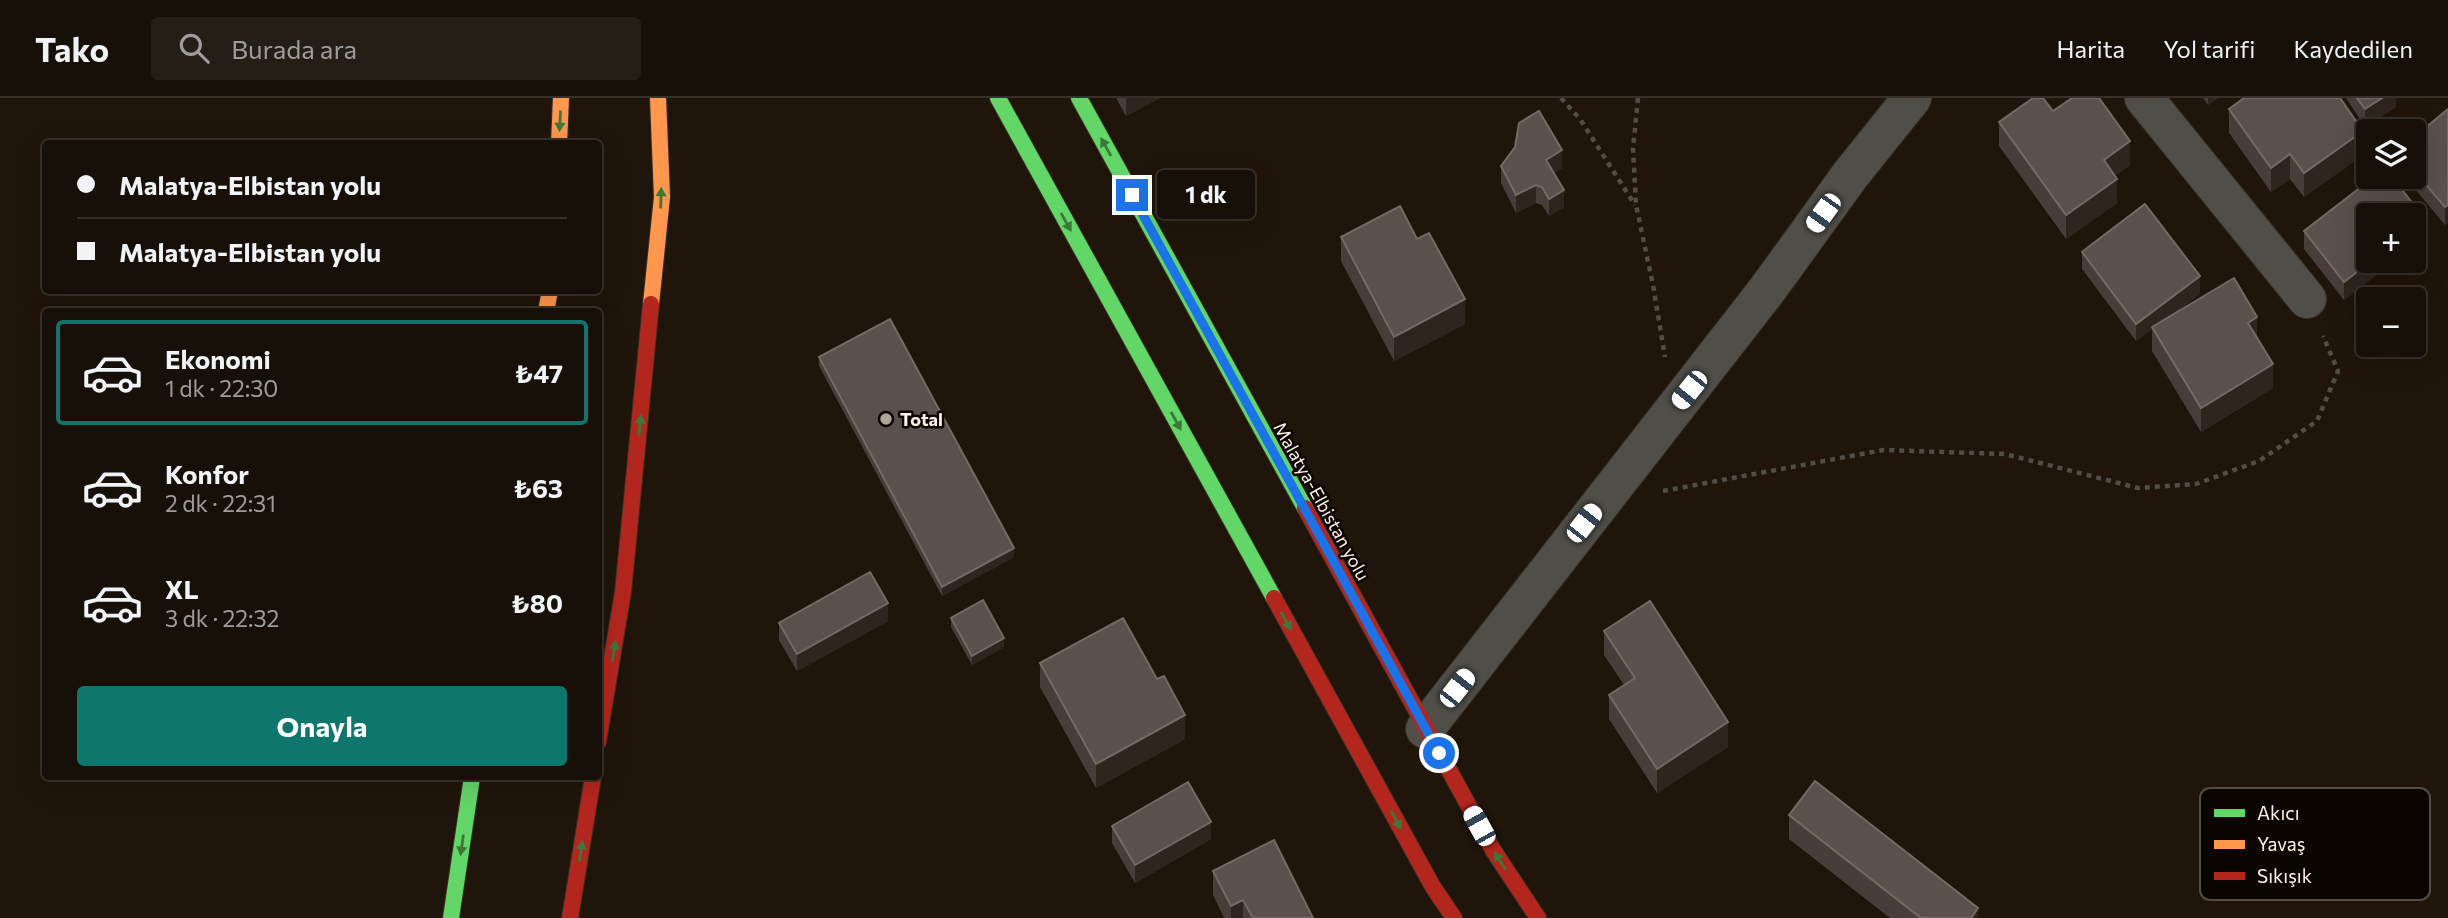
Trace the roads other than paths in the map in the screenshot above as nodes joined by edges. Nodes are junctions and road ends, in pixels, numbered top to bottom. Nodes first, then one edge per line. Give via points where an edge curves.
1 (561, 98) edge
2 (658, 98) edge
3 (998, 98) edge
4 (1079, 98) edge
5 (1912, 98) edge
6 (2144, 98) edge
7 (559, 140) edge
8 (2307, 299) road end
9 (602, 718) edge
10 (1425, 729) junction
11 (472, 780) edge
12 (593, 780) edge
13 (451, 918) edge
14 (570, 918) edge
15 (1454, 918) edge
16 (1538, 918) edge

1 -> 7 main road
9 -> 2 main road via 623,592 661,211
3 -> 15 main road
10 -> 4 main road, Malatya-Elbistan yolu
5 - 10 street
6 - 8 street
16 -> 10 main road, Malatya-Elbistan yolu via 1493,850
11 -> 13 main road
14 -> 12 main road

